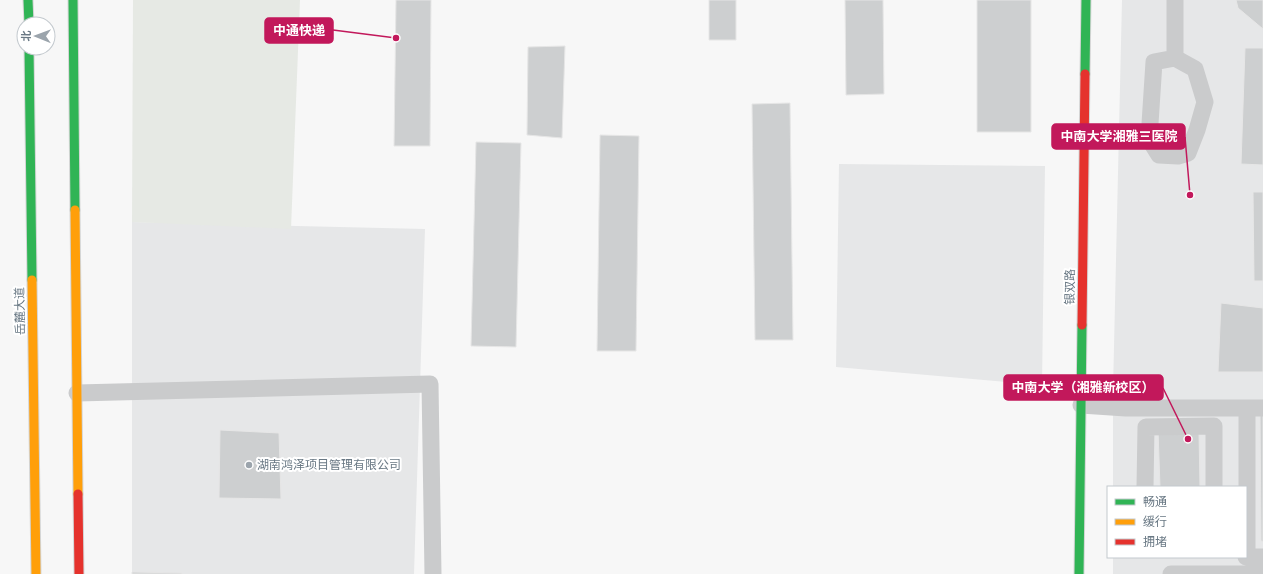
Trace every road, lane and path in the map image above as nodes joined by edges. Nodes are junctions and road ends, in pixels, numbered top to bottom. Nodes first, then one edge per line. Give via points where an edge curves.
1 (28, 0) edge
2 (73, 0) edge
3 (1086, 0) edge
4 (1175, 0) edge
5 (29, 16) edge
6 (29, 56) edge
7 (1175, 58) junction
8 (77, 393) junction
9 (1081, 405) junction
10 (1255, 408) edge
11 (1145, 486) edge
12 (1214, 486) edge
13 (1252, 557) edge
14 (36, 574) edge
15 (79, 574) edge
16 (433, 574) edge
17 (1079, 574) edge
18 (1171, 574) edge
19 (1262, 574) edge

1 - 5 main road
2 - 8 main road
3 - 9 main road, 银双路
4 - 7 street
6 - 14 main road, 岳麓大道
7 - 7 street via 1154,62 1149,139 1159,155 1178,156 1188,153 1198,130 1205,102 1195,69
8 - 15 main road
8 - 16 street via 430,384
9 - 10 street via 1126,408
9 - 17 main road, 银双路
10 - 13 street
11 - 12 street via 1146,427 1214,426
18 - 19 street

